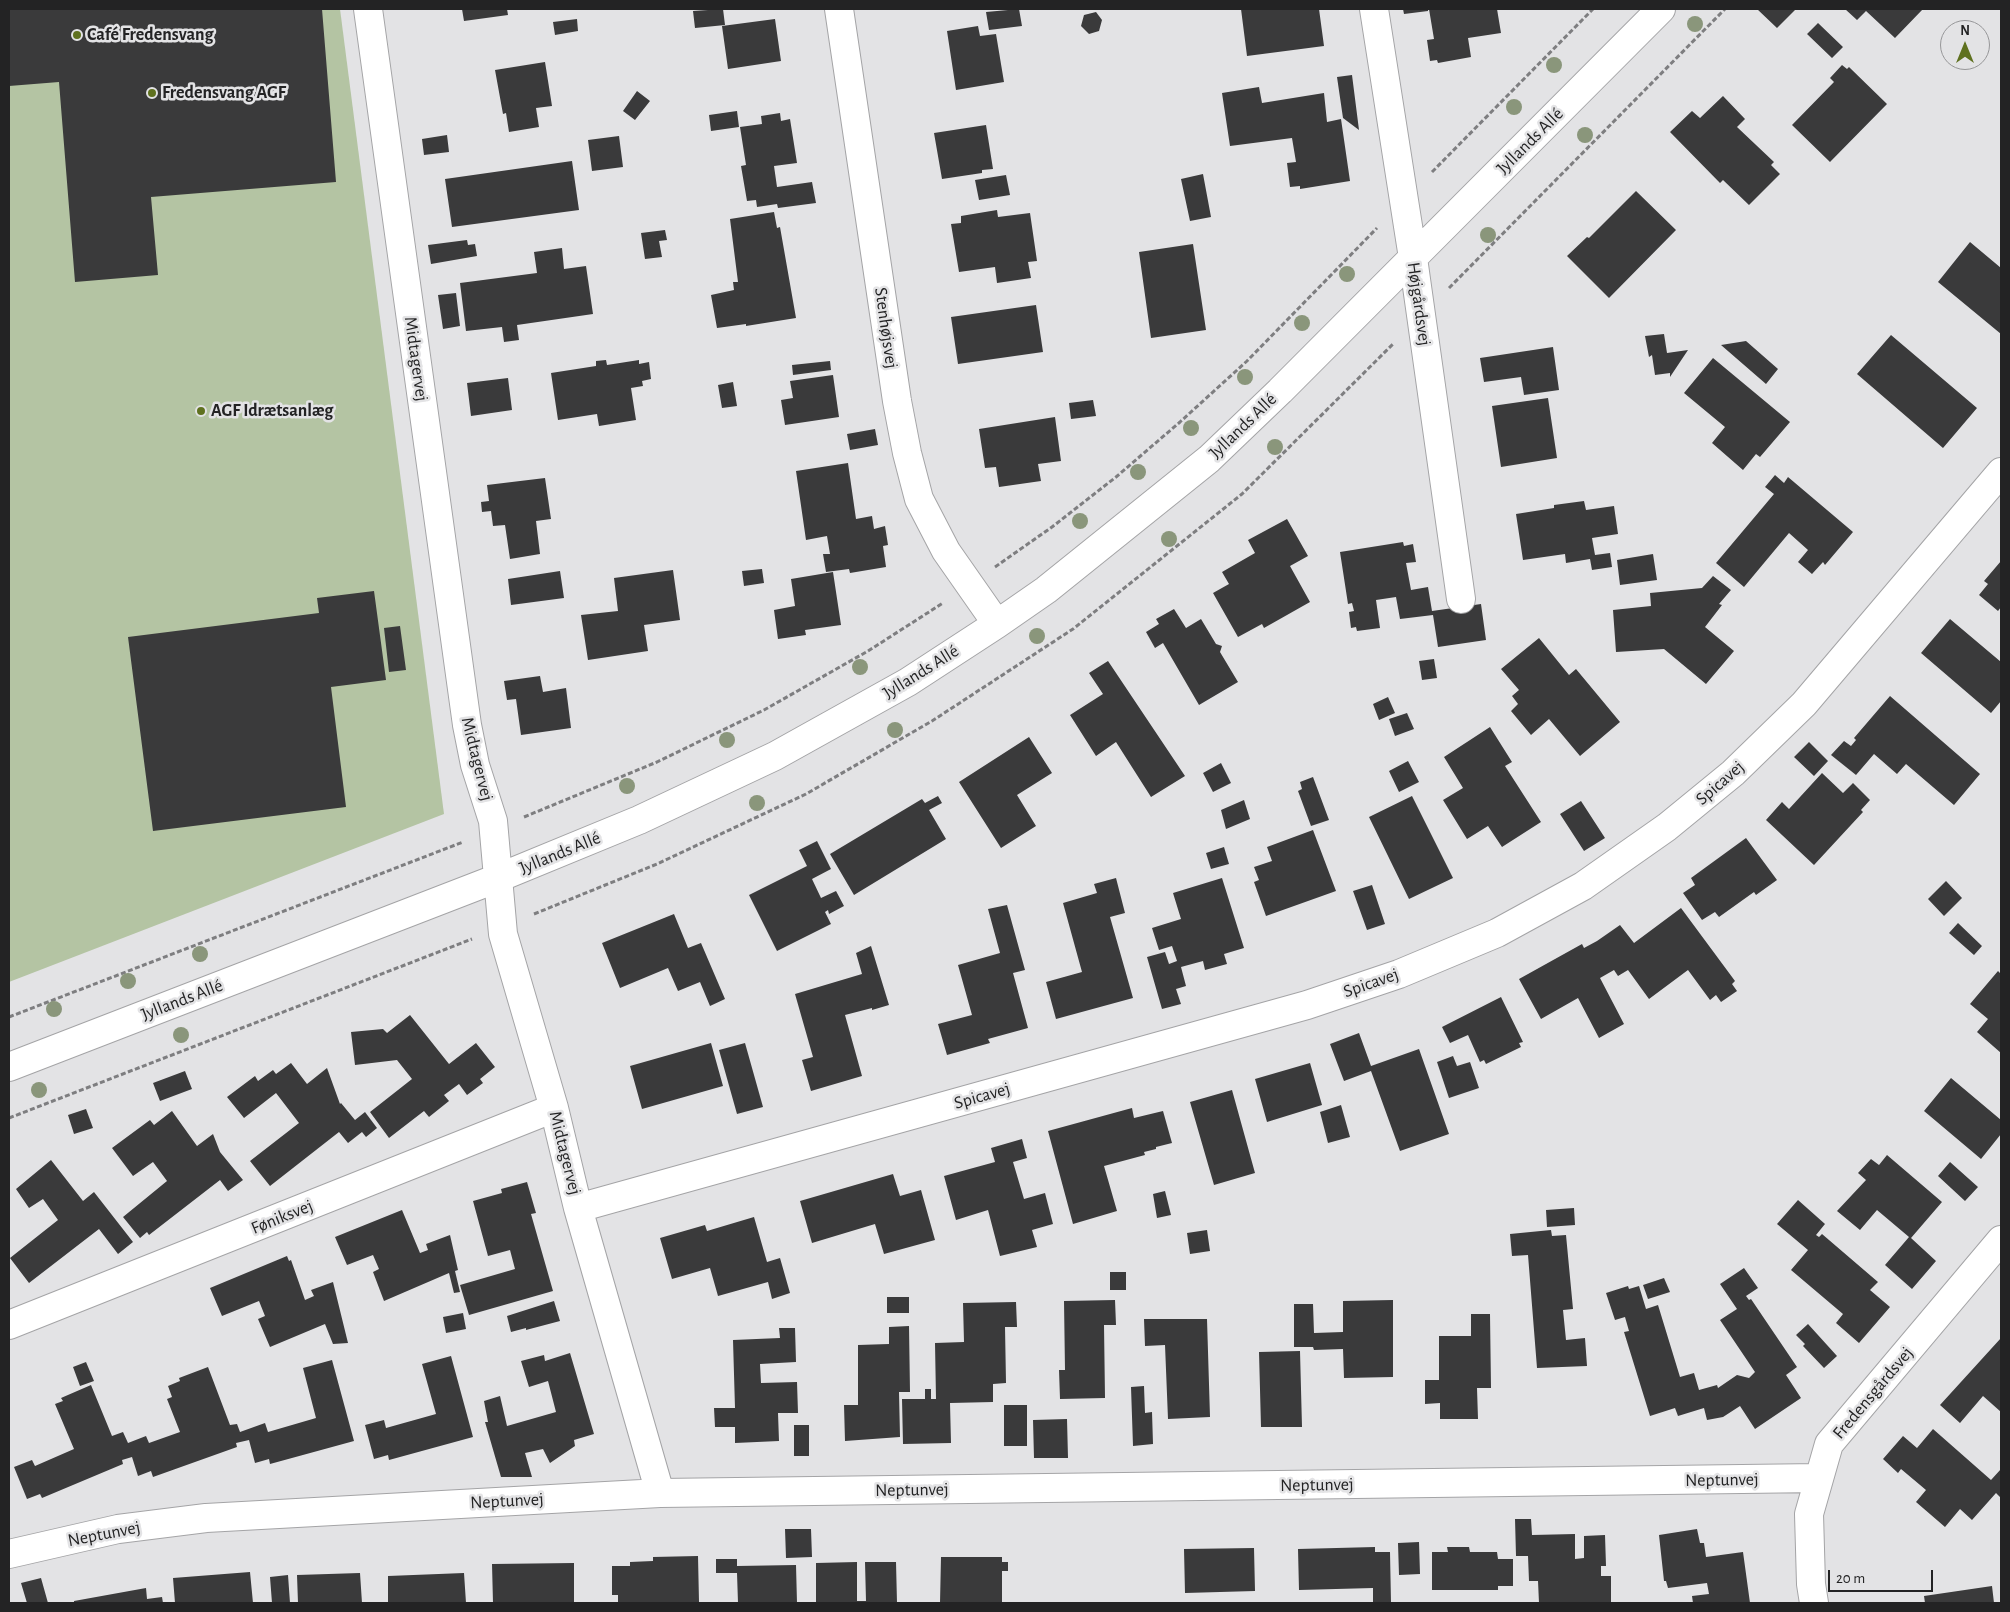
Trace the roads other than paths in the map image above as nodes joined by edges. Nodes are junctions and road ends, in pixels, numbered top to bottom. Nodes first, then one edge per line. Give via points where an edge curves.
1 (368, 9) edge
2 (839, 9) edge
3 (1374, 9) edge
4 (1661, 9) edge
5 (1413, 258) junction
6 (2001, 472) edge
7 (1460, 599) dead end
8 (997, 624) junction
9 (498, 878) junction
10 (9, 1067) edge
11 (554, 1108) junction
12 (578, 1208) junction
13 (2001, 1240) edge
14 (9, 1325) edge
15 (1819, 1478) junction
16 (660, 1493) junction
17 (9, 1554) edge
18 (1814, 1603) edge

1 - 9 street, Midtagervej via 467,726 474,765 493,821
2 - 8 street, Stenhøjsvej via 906,453 919,500 946,551
3 - 5 street, Højgårdsvej
4 - 5 street, Jyllands Allé
5 - 7 street, Højgårdsvej
5 - 8 street, Jyllands Allé via 1209,459 1067,573
6 - 12 street, Spicavej via 1804,704 1733,773 1667,827 1582,886 1498,933 1399,974 1306,1005
8 - 9 street, Jyllands Allé via 908,682 775,756 639,820
9 - 10 street, Jyllands Allé
9 - 11 street, Midtagervej via 503,934
11 - 12 street, Midtagervej
11 - 14 street, Føniksvej
12 - 16 street, Midtagervej
13 - 15 street, Fredensgårdsvej via 1829,1444
15 - 16 street, Neptunvej
15 - 18 street, Fredensgårdsvej via 1809,1514
16 - 17 street, Neptunvej via 206,1518 118,1529

